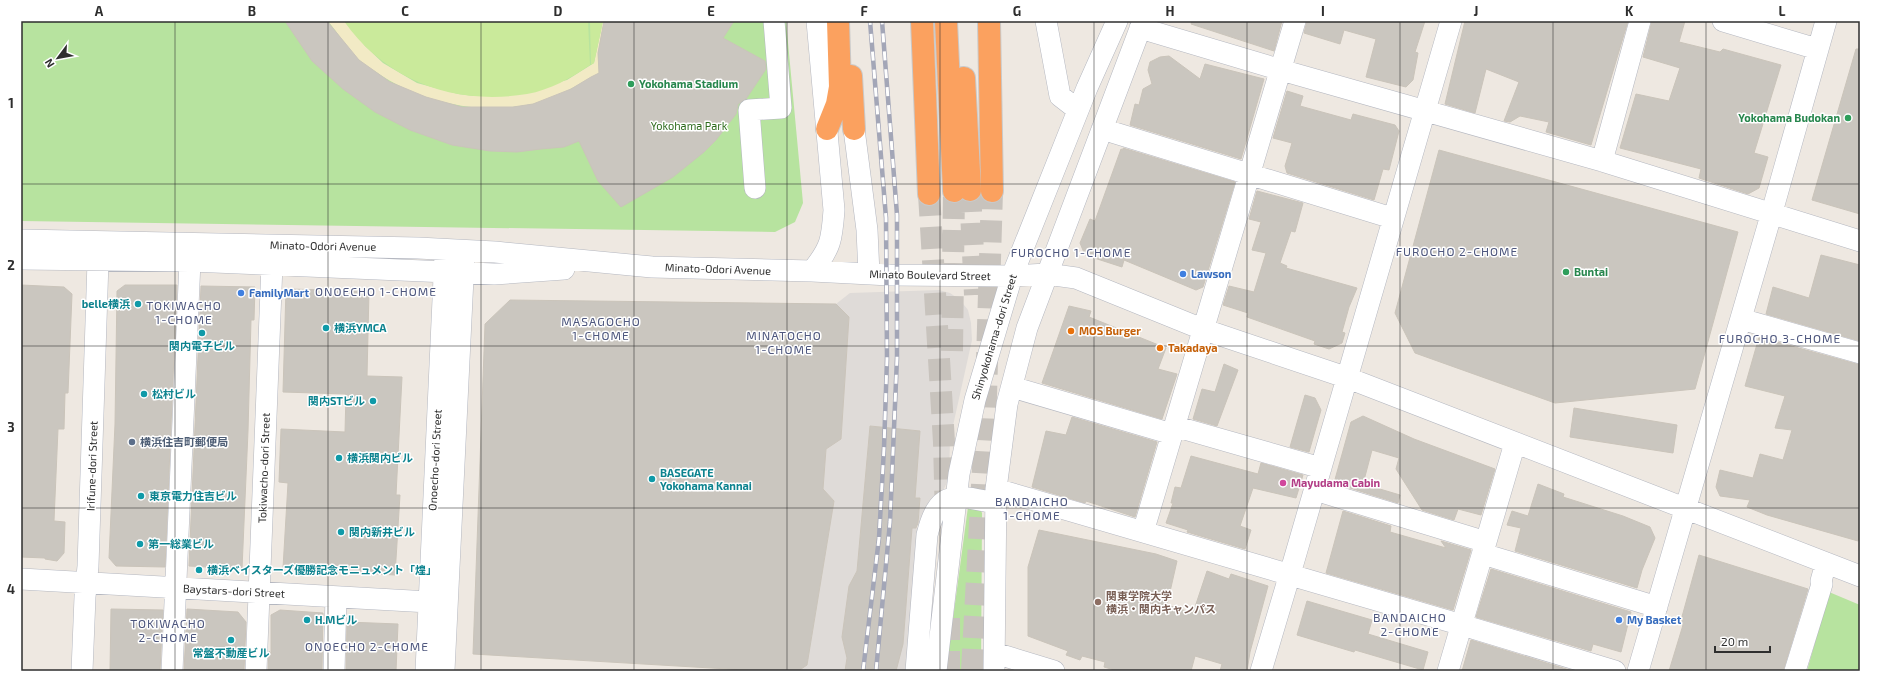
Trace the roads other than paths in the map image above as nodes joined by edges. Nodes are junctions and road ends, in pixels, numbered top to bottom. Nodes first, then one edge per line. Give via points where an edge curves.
1 (774, 21) edge
2 (922, 21) edge
3 (946, 21) edge
4 (960, 21) edge
5 (989, 21) edge
6 (1046, 21) edge
7 (1106, 21) edge
8 (1117, 21) edge
9 (1295, 21) edge
10 (1451, 21) edge
11 (1640, 21) edge
12 (1723, 21) edge
13 (1826, 21) edge
14 (835, 22) edge
15 (1141, 25) edge
16 (1817, 50) junction
17 (1281, 70) junction
18 (1087, 88) junction
19 (1078, 110) junction
20 (1425, 110) junction
21 (827, 129) joint
22 (854, 129) joint
23 (1102, 129) junction
24 (1602, 161) junction
25 (1250, 176) junction
26 (755, 188) dead end
27 (992, 191) tunnel mouth
28 (930, 194) tunnel mouth
29 (1772, 212) junction
30 (1392, 218) junction
31 (21, 240) edge
32 (1860, 241) edge
33 (455, 250) junction
34 (21, 259) edge
35 (98, 261) junction
36 (190, 261) junction
37 (272, 264) junction
38 (625, 265) junction
39 (453, 271) junction
40 (812, 271) junction
41 (869, 274) junction
42 (1047, 274) junction
43 (1012, 276) junction
44 (1741, 319) junction
45 (1202, 329) junction
46 (1860, 354) edge
47 (1348, 378) junction
48 (1012, 386) junction
49 (1173, 430) junction
50 (1515, 443) junction
51 (1321, 468) junction
52 (1315, 490) junction
53 (957, 496) junction
54 (996, 496) junction
55 (1686, 510) junction
56 (1143, 532) junction
57 (1485, 548) junction
58 (1826, 563) junction
59 (1289, 576) junction
60 (1860, 576) edge
61 (21, 579) edge
62 (86, 583) junction
63 (175, 587) junction
64 (259, 592) junction
65 (336, 597) junction
66 (438, 602) junction
67 (1657, 607) junction
68 (1462, 625) junction
69 (994, 662) edge
70 (82, 671) edge
71 (172, 671) edge
72 (256, 671) edge
73 (334, 671) edge
74 (426, 671) edge
75 (444, 671) edge
76 (916, 671) edge
77 (936, 671) edge
78 (1054, 671) edge
79 (1260, 671) edge
80 (1448, 671) edge
81 (1615, 671) edge
82 (1638, 671) edge
83 (1795, 671) edge

1 - 26 street via 781,108 749,110
2 - 28 highway
3 - 4 highway via 962,191
5 - 27 highway
6 - 19 street via 1060,96
7 - 18 street
8 - 18 street, Shinyokohama-dori Street
9 - 17 street
10 - 20 street
11 - 24 street
12 - 16 street
13 - 16 street
14 - 21 highway via 840,87 838,104
14 - 22 highway
15 - 17 street
15 - 23 street
16 - 29 street
17 - 20 street
17 - 25 street
18 - 19 street, Shinyokohama-dori Street
19 - 43 street, Shinyokohama-dori Street
20 - 24 street
20 - 30 street
21 - 40 street via 834,210 832,235 828,249
22 - 41 street via 867,230
23 - 25 street
23 - 42 street
24 - 29 street
25 - 30 street
25 - 45 street
29 - 32 street
29 - 44 street
30 - 47 street
31 - 33 street, Minato-Odori Avenue
33 - 38 street, Minato-Odori Avenue
33 - 39 street, Onoecho-dori Street
34 - 35 street, Minato-Odori Avenue
35 - 36 street, Minato-Odori Avenue
35 - 62 street, Irifune-dori Street
36 - 37 street, Minato-Odori Avenue
36 - 63 street
37 - 39 street, Minato-Odori Avenue
37 - 64 street, Tokiwacho-dori Street
38 - 39 street, Minato-Odori Avenue via 494,274
38 - 40 street, Minato-Odori Avenue via 652,268
39 - 66 street, Onoecho-dori Street
40 - 41 street, Minato Boulevard Street
41 - 43 street, Minato Boulevard Street
42 - 43 street, Minato Boulevard Street
42 - 45 street, Minato Boulevard Street via 1076,278
42 - 48 street via 1027,328
43 - 53 street, Shinyokohama-dori Street via 975,400 959,474
44 - 46 street
44 - 55 street
45 - 47 street, Minato Boulevard Street
45 - 49 street
47 - 50 street, Minato Boulevard Street
47 - 51 street
48 - 49 street
48 - 54 street via 1007,404
49 - 51 street
49 - 56 street
50 - 55 street, Minato Boulevard Street
50 - 57 street
51 - 52 street
52 - 57 street
52 - 59 street
53 - 54 street
53 - 76 street via 945,500 938,506 926,535
53 - 77 street, Shinyokohama-dori Street
54 - 56 street
54 - 69 street
55 - 58 street, Minato Boulevard Street
55 - 67 street
56 - 59 street
57 - 67 street
57 - 68 street
58 - 60 street, Minato Boulevard Street
58 - 83 street
59 - 68 street
59 - 79 street
61 - 62 street, Baystars-dori Street
62 - 63 street, Baystars-dori Street
62 - 70 street, Irifune-dori Street
63 - 64 street, Baystars-dori Street
63 - 71 street
64 - 65 street, Baystars-dori Street
64 - 72 street, Tokiwacho-dori Street
65 - 66 street, Baystars-dori Street
65 - 73 street
66 - 74 street, Onoecho-dori Street
66 - 75 street, Onoecho-dori Street
67 - 82 street
68 - 80 street
68 - 81 street
69 - 78 street

